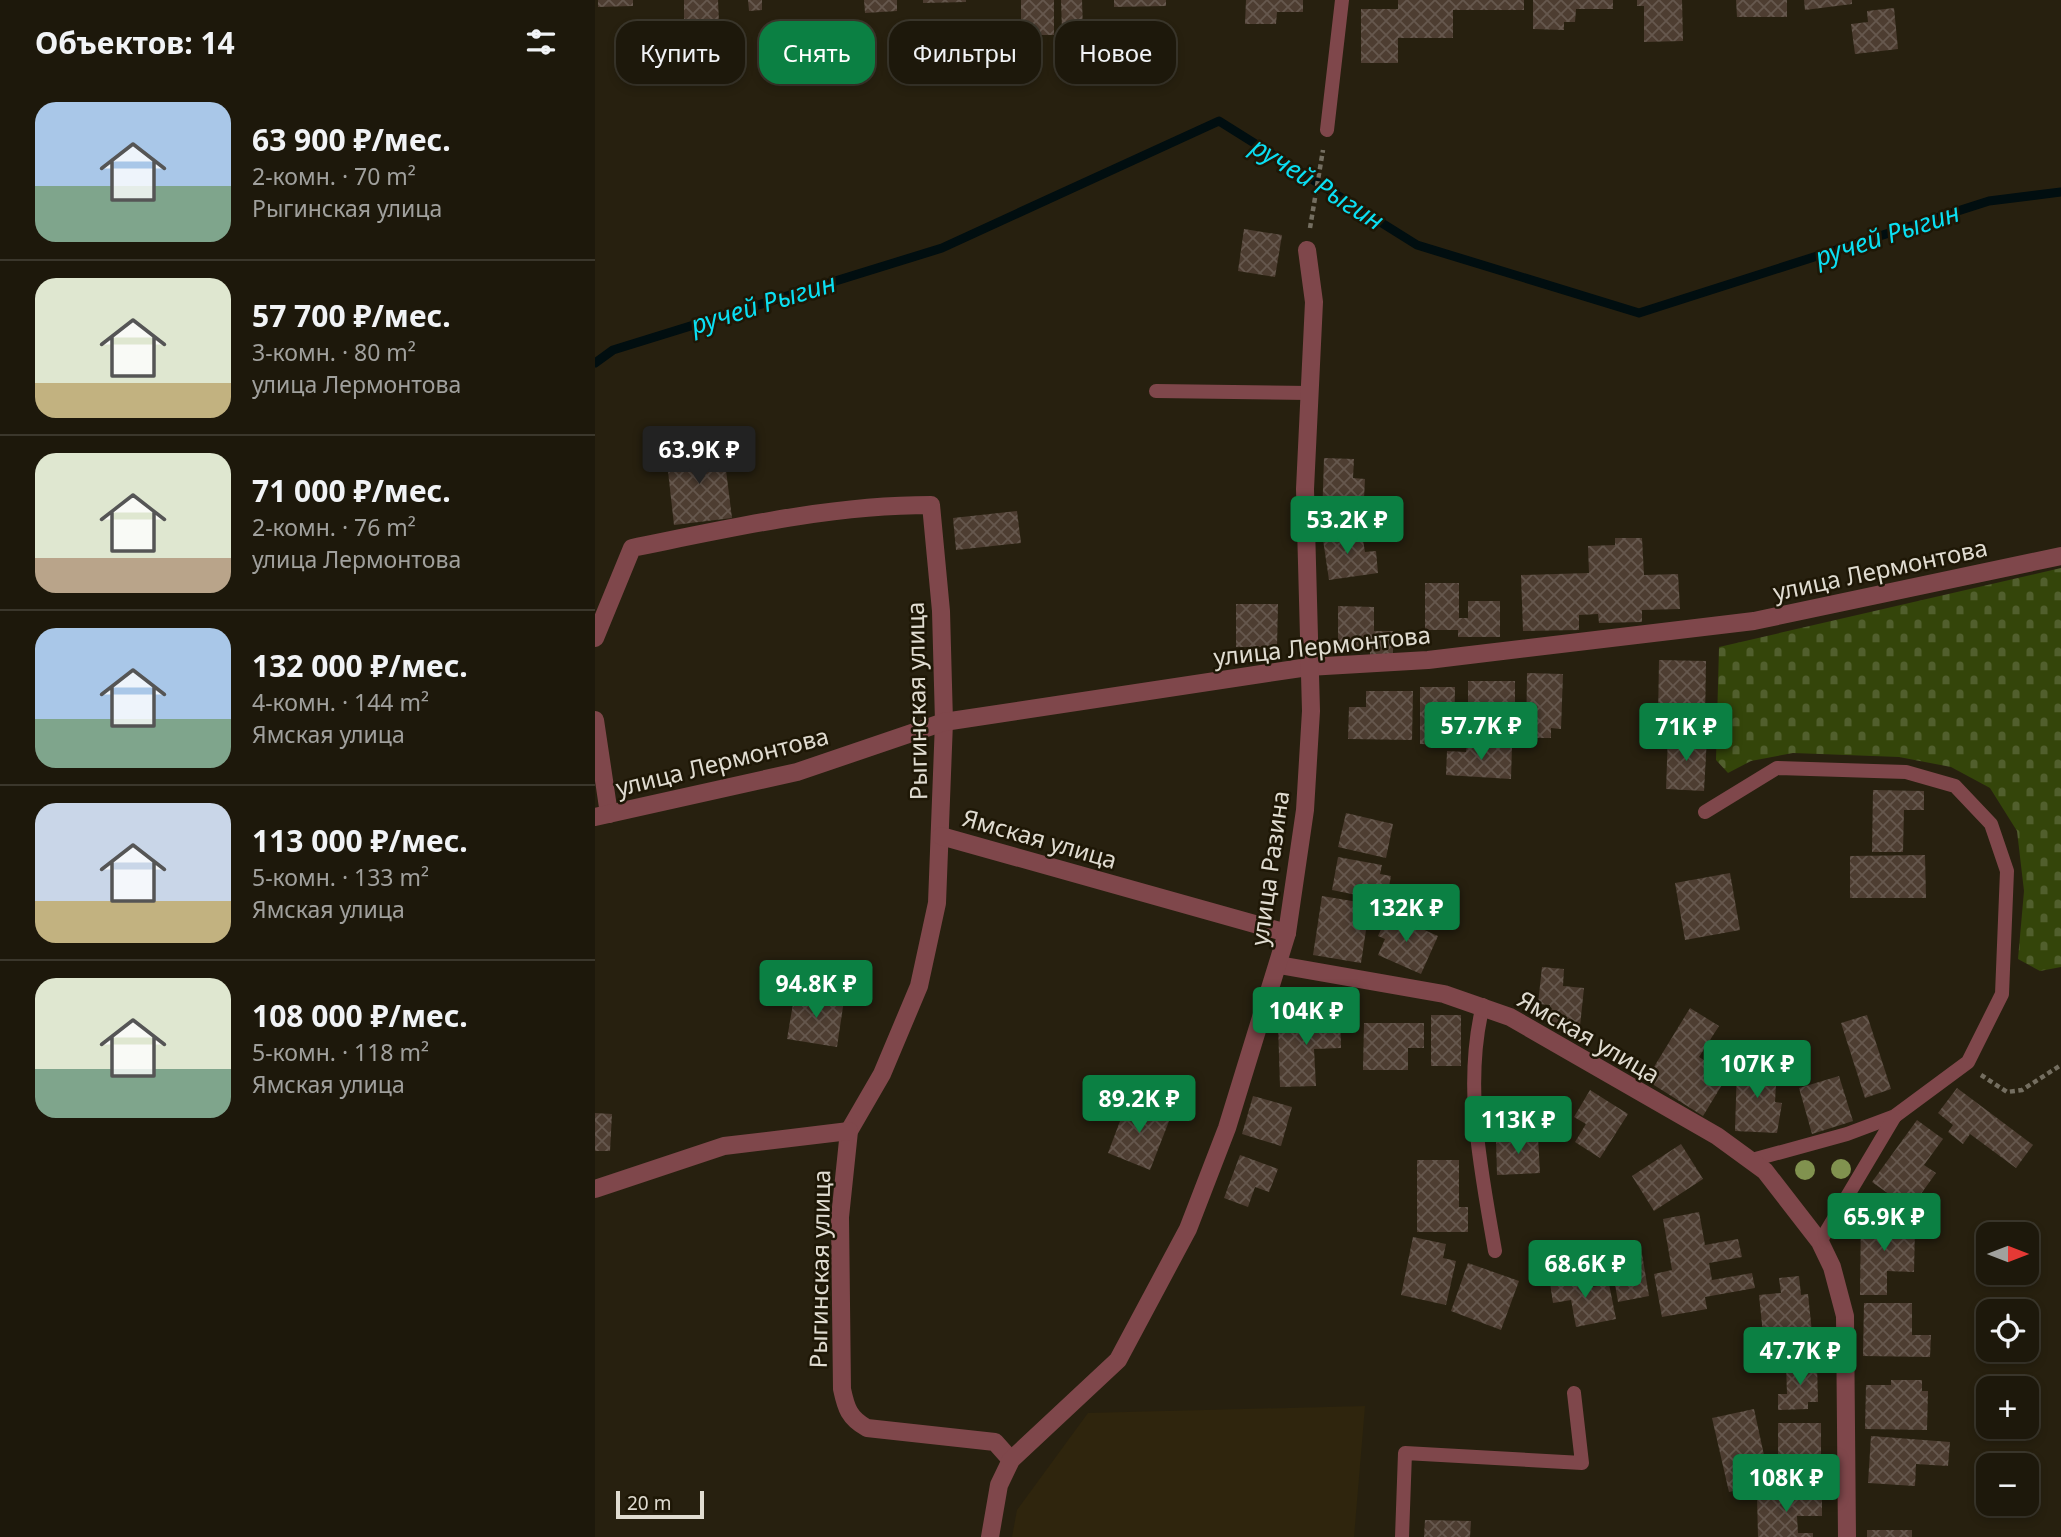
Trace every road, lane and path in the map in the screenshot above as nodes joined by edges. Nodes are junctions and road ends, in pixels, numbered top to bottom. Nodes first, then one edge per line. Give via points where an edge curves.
1 (1342, 0) edge
2 (1327, 130) joint
3 (1307, 250) joint
4 (1156, 391) dead end
5 (1309, 393) junction
6 (2061, 556) edge
7 (595, 638) edge
8 (1308, 667) junction
9 (595, 720) edge
10 (944, 722) junction
11 (1705, 812) dead end
12 (602, 816) edge
13 (941, 836) junction
14 (1287, 933) junction
15 (1279, 965) junction
16 (1483, 1005) junction
17 (1968, 1062) junction
18 (2061, 1065) edge
19 (1895, 1116) junction
20 (849, 1131) junction
21 (1752, 1160) junction
22 (595, 1189) edge
23 (1820, 1242) junction
24 (1495, 1251) dead end
25 (1574, 1393) dead end
26 (1011, 1460) junction
27 (990, 1537) edge
28 (1402, 1537) edge
29 (1847, 1537) edge

1 - 2 lane
2 - 3 path
3 - 5 street, улица Разина via 1314,302
4 - 5 lane
5 - 8 street, улица Разина via 1305,489
6 - 8 street, улица Лермонтова via 1754,621 1428,660
7 - 10 street, Рыгинская улица via 632,548 790,517 881,505 931,505 941,611
8 - 10 street, улица Лермонтова
8 - 14 street, улица Разина via 1311,710 1305,810
9 - 12 street
10 - 12 street, улица Лермонтова via 797,772
10 - 13 street, Рыгинская улица
11 - 17 lane via 1777,768 1906,772 1955,786 1991,824 2007,871 2002,994
13 - 14 street, Ямская улица
13 - 20 street, Рыгинская улица via 937,903 919,986 882,1074
14 - 15 street, улица Разина
15 - 16 street, Ямская улица via 1405,985
15 - 26 street, улица Разина via 1227,1128 1193,1216 1147,1308 1118,1360
16 - 21 street, Ямская улица via 1541,1033
16 - 24 lane via 1475,1057 1475,1138
17 - 18 path via 2007,1092 2022,1090
17 - 19 lane
19 - 21 lane
19 - 23 lane
20 - 22 street via 724,1146
20 - 26 street, Рыгинская улица via 839,1217 846,1409 854,1421 867,1428 995,1442
21 - 23 street, Ямская улица via 1784,1191
23 - 29 street, Ямская улица via 1846,1316
25 - 28 lane via 1582,1463 1405,1453
26 - 27 street, улица Разина via 999,1485

